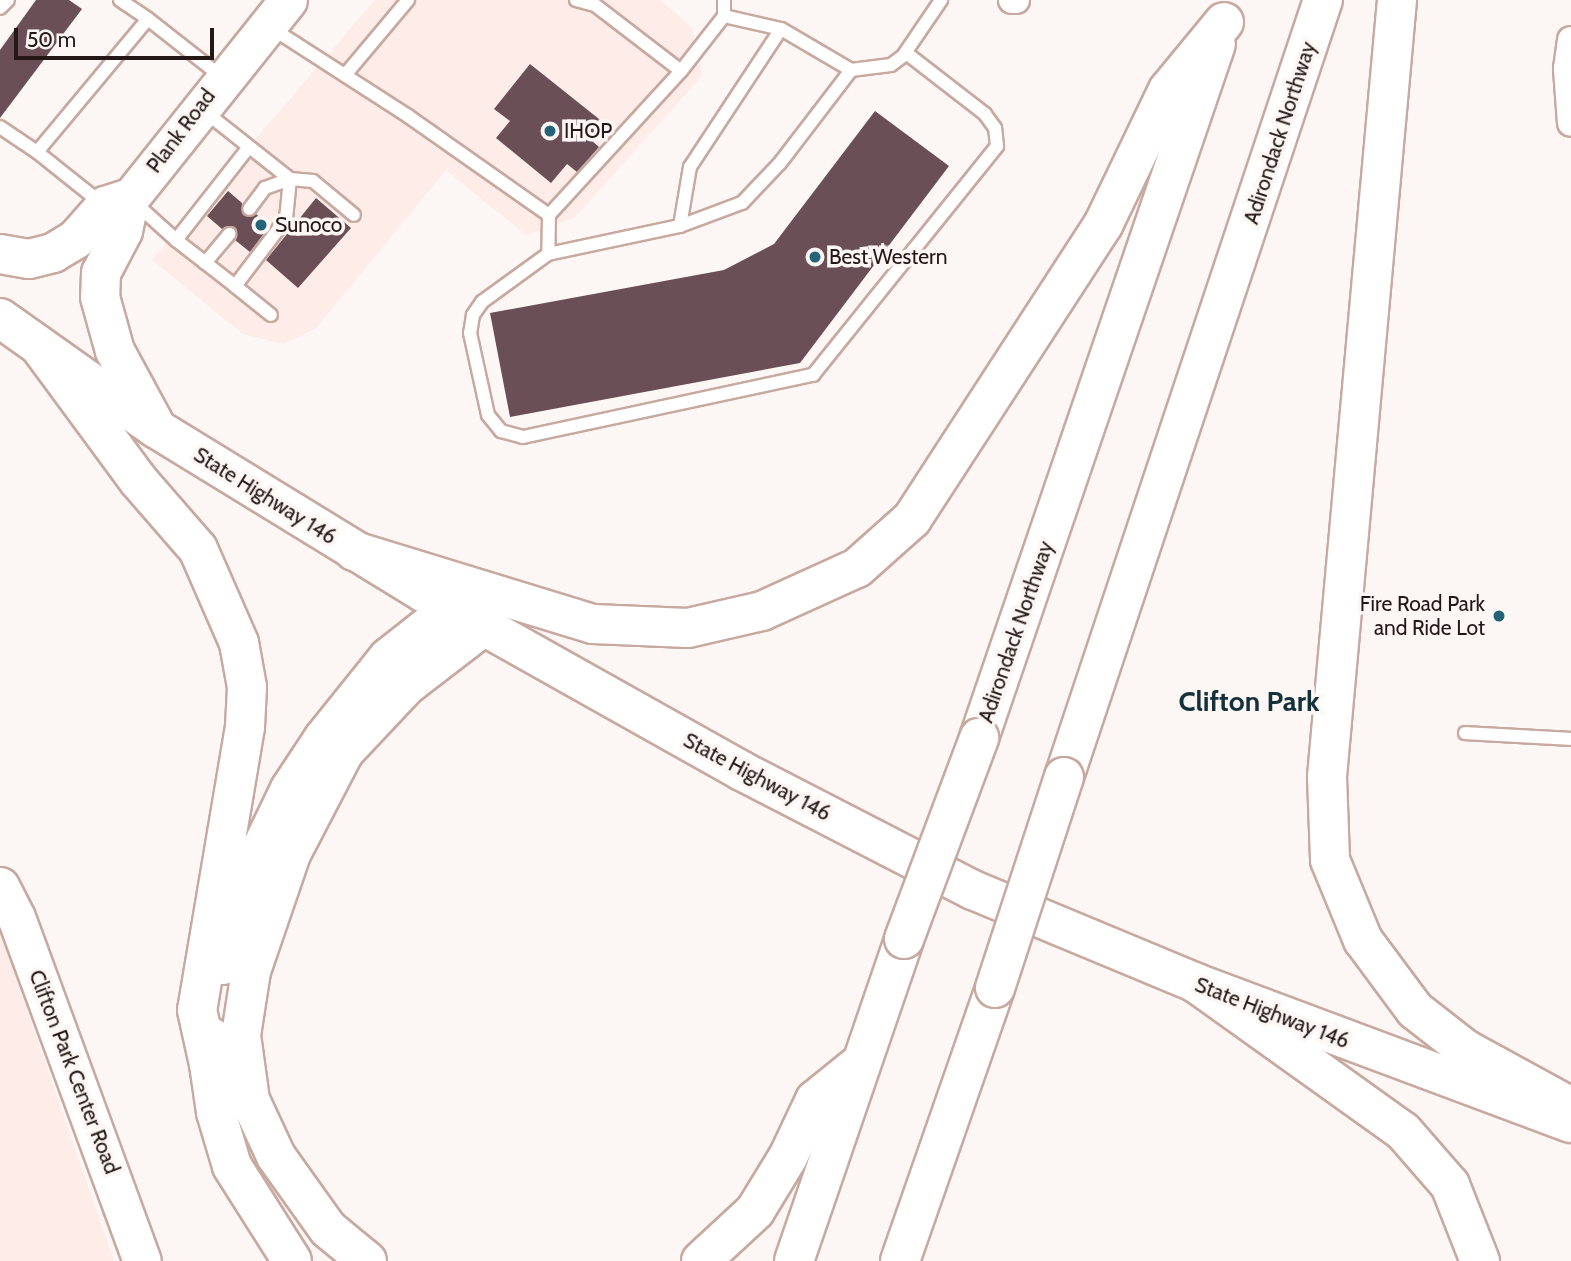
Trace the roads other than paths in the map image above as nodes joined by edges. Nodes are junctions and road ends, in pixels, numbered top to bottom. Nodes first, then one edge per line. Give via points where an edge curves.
1 (8, 0) edge
2 (120, 0) edge
3 (408, 0) edge
4 (576, 0) edge
5 (724, 0) edge
6 (942, 0) edge
7 (1324, 0) edge
8 (1397, 0) edge
9 (0, 8) edge
10 (1228, 11) edge
11 (277, 12) edge
12 (724, 16) junction
13 (148, 19) junction
14 (781, 29) junction
15 (1571, 40) edge
16 (906, 53) junction
17 (851, 70) junction
18 (681, 71) junction
19 (345, 75) junction
20 (222, 77) junction
21 (199, 106) junction
22 (1571, 123) edge
23 (0, 127) edge
24 (250, 147) junction
25 (37, 152) junction
26 (290, 179) junction
27 (117, 202) junction
28 (249, 209) dead end
29 (354, 215) dead end
30 (549, 215) junction
31 (680, 226) junction
32 (229, 234) dead end
33 (176, 240) junction
34 (0, 254) edge
35 (548, 254) junction
36 (205, 263) junction
37 (235, 286) junction
38 (271, 315) dead end
39 (0, 318) edge
40 (40, 347) junction
41 (157, 429) junction
42 (354, 551) junction
43 (451, 608) junction
44 (484, 626) junction
45 (1465, 733) dead end
46 (1571, 739) edge
47 (0, 886) edge
48 (1196, 984) junction
49 (978, 1041) junction
50 (862, 1062) junction
51 (209, 1064) junction
52 (1571, 1107) edge
53 (1571, 1123) edge
54 (142, 1261) edge
55 (292, 1261) edge
56 (367, 1261) edge
57 (701, 1261) edge
58 (793, 1261) edge
59 (900, 1261) edge
60 (926, 1261) edge
61 (1480, 1261) edge

1 - 9 lane
2 - 13 lane
3 - 19 lane
4 - 18 lane via 595,5
5 - 12 lane
6 - 16 lane
7 - 49 main road, Adirondack Northway, bridge
8 - 52 main road via 1327,777 1330,860 1363,940 1415,1010 1465,1049
10 - 42 main road via 1168,90 1103,225 912,519 857,568 762,611 688,628 593,624
10 - 50 main road, Adirondack Northway, bridge via 979,738
11 - 19 lane
11 - 20 street, Plank Road
12 - 14 lane
12 - 18 lane
13 - 20 lane
13 - 25 lane
14 - 17 lane
14 - 31 lane via 691,167
15 - 22 street via 1567,69
16 - 17 lane via 891,65
16 - 35 lane via 985,114 995,128 997,146 813,375 523,437 501,431 488,415 470,332 473,315 482,302
17 - 31 lane via 754,192 721,213
18 - 30 lane
19 - 30 lane
20 - 21 street, Plank Road
21 - 24 lane
21 - 27 street, Plank Road
23 - 25 lane
24 - 26 lane
24 - 33 lane
25 - 27 lane
26 - 28 lane via 265,188
26 - 29 lane via 313,181
26 - 37 lane via 286,219
27 - 33 lane
27 - 34 main road via 76,239 52,253 29,259
27 - 41 main road via 123,230 101,273 100,297 115,351
30 - 35 lane
31 - 35 lane
32 - 36 lane
33 - 36 lane
36 - 37 lane
37 - 38 lane
39 - 40 main road, State Highway 146
40 - 41 main road, State Highway 146
40 - 51 main road via 138,480 198,549 239,643 247,687 245,727 197,1010
41 - 42 main road, State Highway 146
42 - 43 main road, State Highway 146
43 - 44 main road, State Highway 146
43 - 51 main road via 388,658 290,789 262,847 216,990
44 - 48 main road, State Highway 146 via 742,771 973,890
44 - 56 main road via 398,693 344,752 291,854 251,971 241,1035 250,1100 276,1156 320,1219
45 - 46 lane
47 - 54 street, Clifton Park Center Road via 16,917
48 - 53 main road, State Highway 146
48 - 61 main road via 1403,1131 1450,1185
49 - 59 main road, Adirondack Northway
49 - 60 main road
50 - 57 main road via 815,1100 755,1211
50 - 58 main road, Adirondack Northway
51 - 55 main road via 216,1112 232,1166

